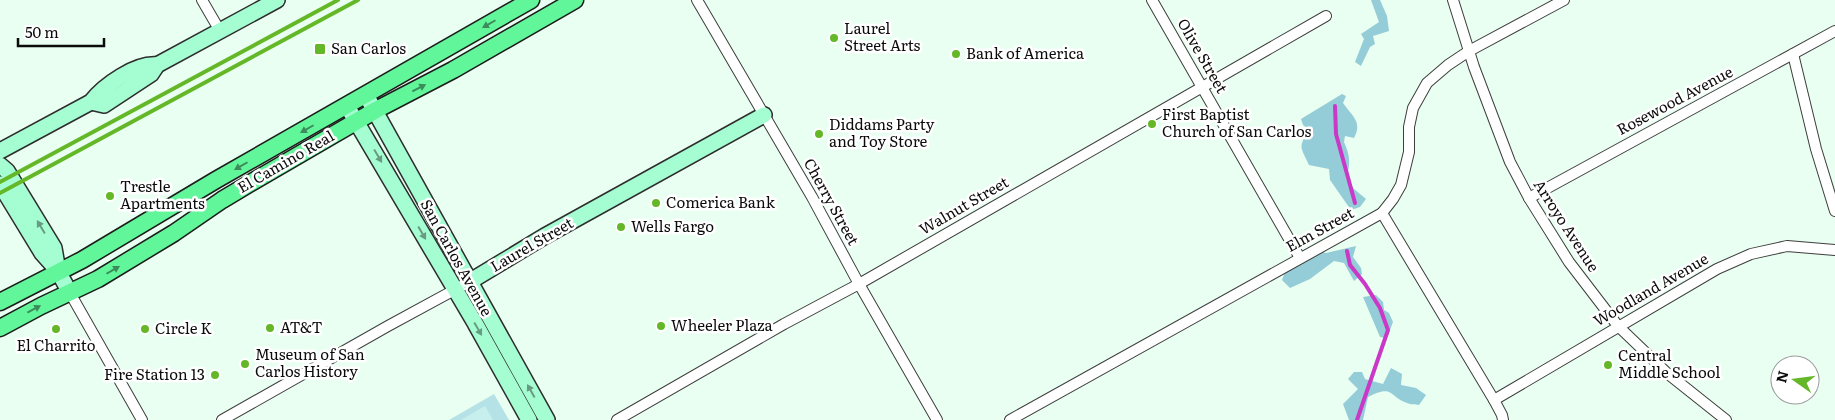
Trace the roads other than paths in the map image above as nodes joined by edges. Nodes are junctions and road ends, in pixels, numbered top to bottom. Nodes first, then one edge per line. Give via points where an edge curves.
1 (202, 0) edge
2 (277, 0) edge
3 (531, 0) edge
4 (575, 0) edge
5 (697, 0) edge
6 (1152, 0) edge
7 (1453, 0) edge
8 (1564, 0) edge
9 (1326, 16) dead end
10 (220, 31) junction
11 (1835, 31) edge
12 (1469, 51) junction
13 (1793, 54) junction
14 (1203, 88) junction
15 (366, 96) junction
16 (347, 106) junction
17 (376, 110) junction
18 (764, 115) junction
19 (357, 122) junction
20 (0, 151) edge
21 (0, 164) edge
22 (0, 184) edge
23 (1529, 198) junction
24 (1835, 211) edge
25 (1382, 213) junction
26 (1835, 250) edge
27 (1300, 258) junction
28 (58, 272) junction
29 (469, 282) junction
30 (859, 284) junction
31 (455, 290) junction
32 (70, 293) junction
33 (0, 302) edge
34 (1618, 326) junction
35 (0, 328) edge
36 (1494, 400) junction
37 (142, 420) edge
38 (222, 420) edge
39 (529, 420) edge
40 (547, 420) edge
41 (617, 420) edge
42 (937, 420) edge
43 (1010, 420) edge
44 (1503, 420) edge
45 (1726, 420) edge

1 - 10 street
2 - 10 main road
3 -> 15 main road, El Camino Real
17 -> 4 main road, El Camino Real
5 - 18 street, Cherry Street
6 - 14 street, Olive Street
7 - 12 street, Arroyo Avenue
8 - 12 street, Elm Street
9 - 14 street, Walnut Street
10 - 20 main road via 157,65 148,64 129,72 100,90 91,102
11 - 13 street, Rosewood Avenue
12 - 23 street, Arroyo Avenue via 1507,154
12 - 25 street, Elm Street via 1427,83 1413,108 1409,152 1400,185
13 - 23 street, Rosewood Avenue
13 - 24 street
14 - 27 street, Olive Street
14 - 30 street, Walnut Street
15 - 16 main road, El Camino Real
15 - 17 main road, San Carlos Avenue
16 - 19 main road, San Carlos Avenue
16 -> 28 main road, El Camino Real
17 - 19 main road, El Camino Real
17 - 29 main road, San Carlos Avenue
18 - 29 main road, Laurel Street via 538,240
18 - 30 street, Cherry Street
19 -> 31 main road, San Carlos Avenue
32 -> 19 main road, El Camino Real
28 -> 21 main road via 54,248
22 - 28 main road via 43,255
23 - 34 street, Arroyo Avenue via 1569,262
25 - 27 street, Elm Street
25 - 36 street
26 - 34 street, Woodland Avenue via 1786,246 1751,254 1717,269
27 - 43 street, Elm Street
28 - 32 main road
28 - 33 main road, El Camino Real
29 - 31 street, Laurel Street
40 -> 29 main road, San Carlos Avenue
30 - 41 street, Walnut Street
30 - 42 street, Cherry Street
31 - 38 street, Laurel Street
31 -> 39 main road, San Carlos Avenue
35 -> 32 main road, El Camino Real
32 - 37 street
34 - 36 street, Woodland Avenue
34 - 45 street, Arroyo Avenue via 1667,373
36 - 44 street

